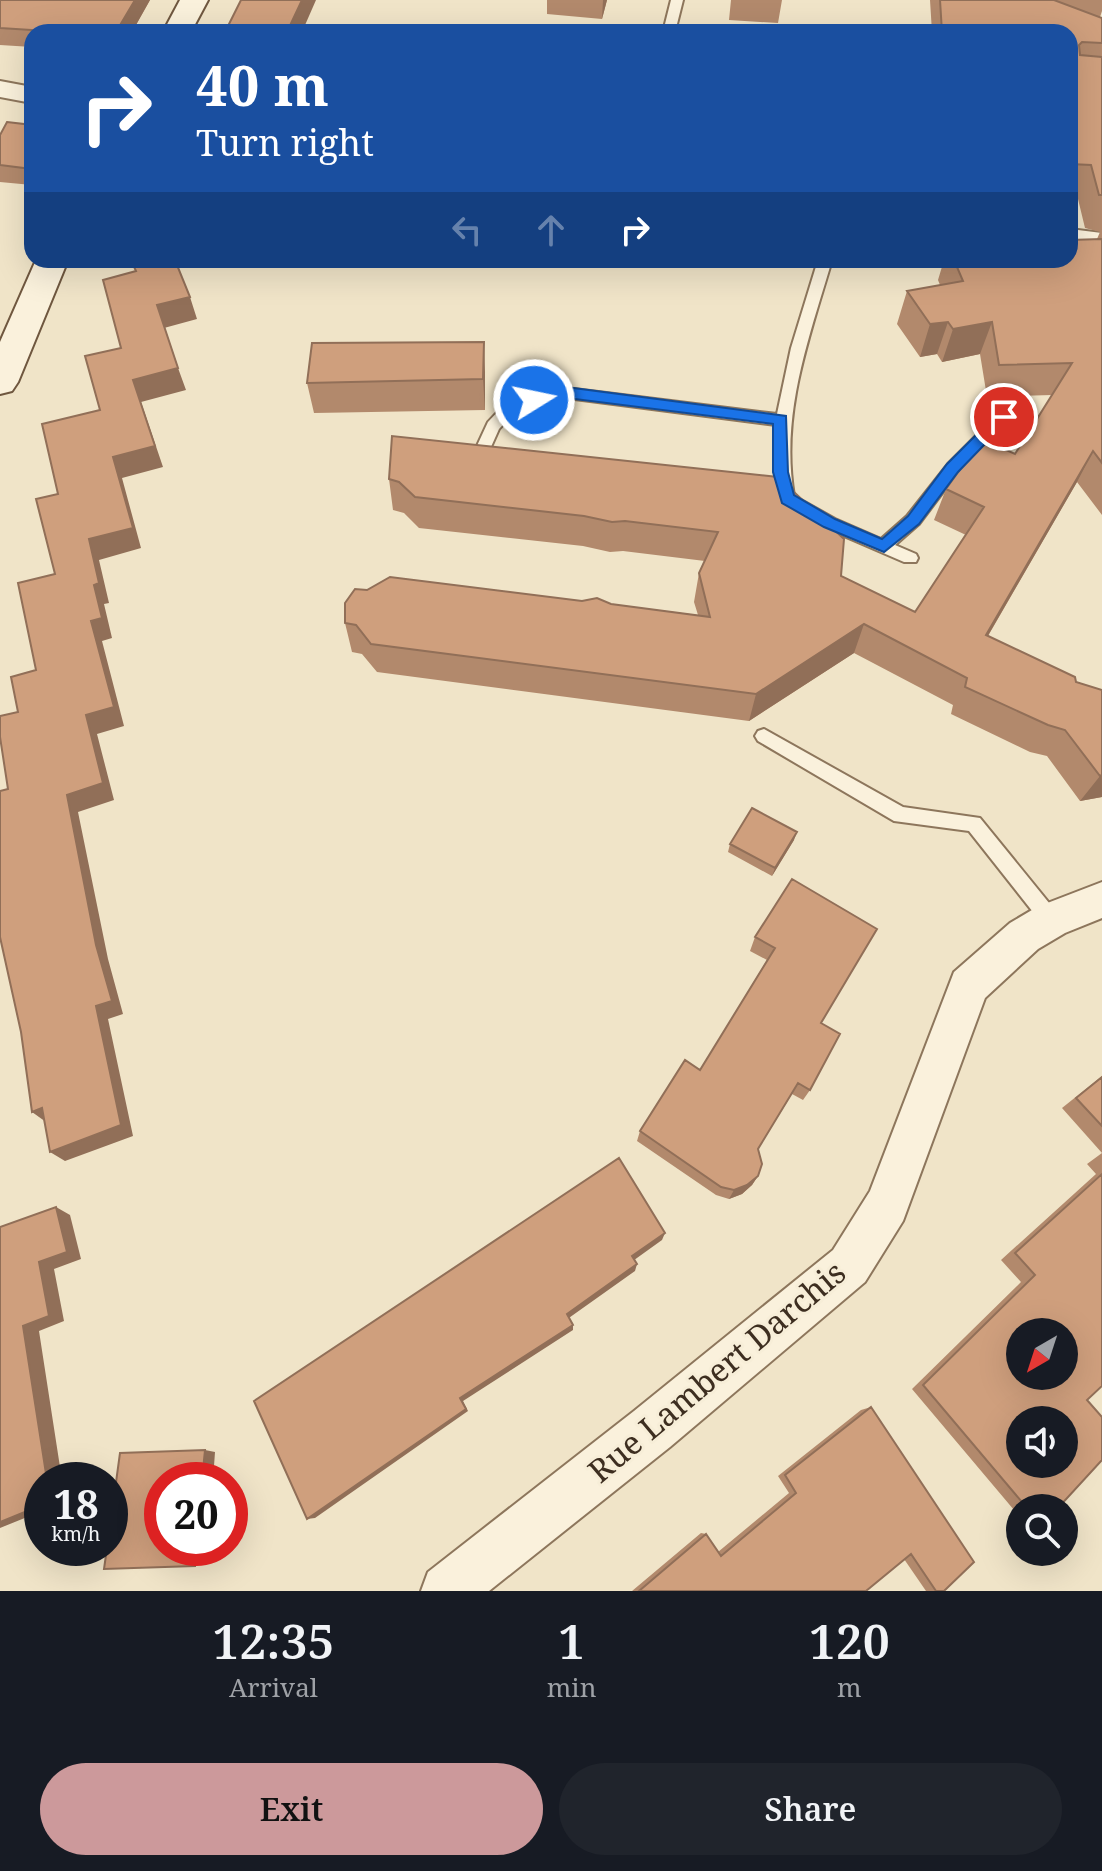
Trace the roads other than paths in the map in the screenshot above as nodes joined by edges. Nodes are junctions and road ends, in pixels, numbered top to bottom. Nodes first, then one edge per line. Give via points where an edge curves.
1 (194, 0) edge
2 (677, 0) edge
3 (181, 24) edge
4 (671, 24) edge
5 (0, 89) edge
6 (24, 94) edge
7 (1078, 239) edge
8 (1102, 242) edge
9 (49, 268) edge
10 (823, 268) edge
11 (0, 382) edge
12 (1004, 417) dead end
13 (781, 420) junction
14 (477, 463) edge
15 (884, 546) junction
16 (910, 558) dead end
17 (764, 736) dead end
18 (1102, 900) edge
19 (1051, 920) junction
20 (447, 1591) edge

1 - 3 street
2 - 4 lane
5 - 6 street
7 - 8 street
9 - 11 street
10 - 13 lane
12 - 15 lane
13 - 14 lane via 558,392 510,408 493,426
13 - 15 lane via 780,472 787,499
15 - 16 lane
17 - 19 lane via 900,815 974,824
18 - 19 street, Rue Lambert Darchis
19 - 20 street, Rue Lambert Darchis via 1024,936 969,986 887,1205 849,1266

